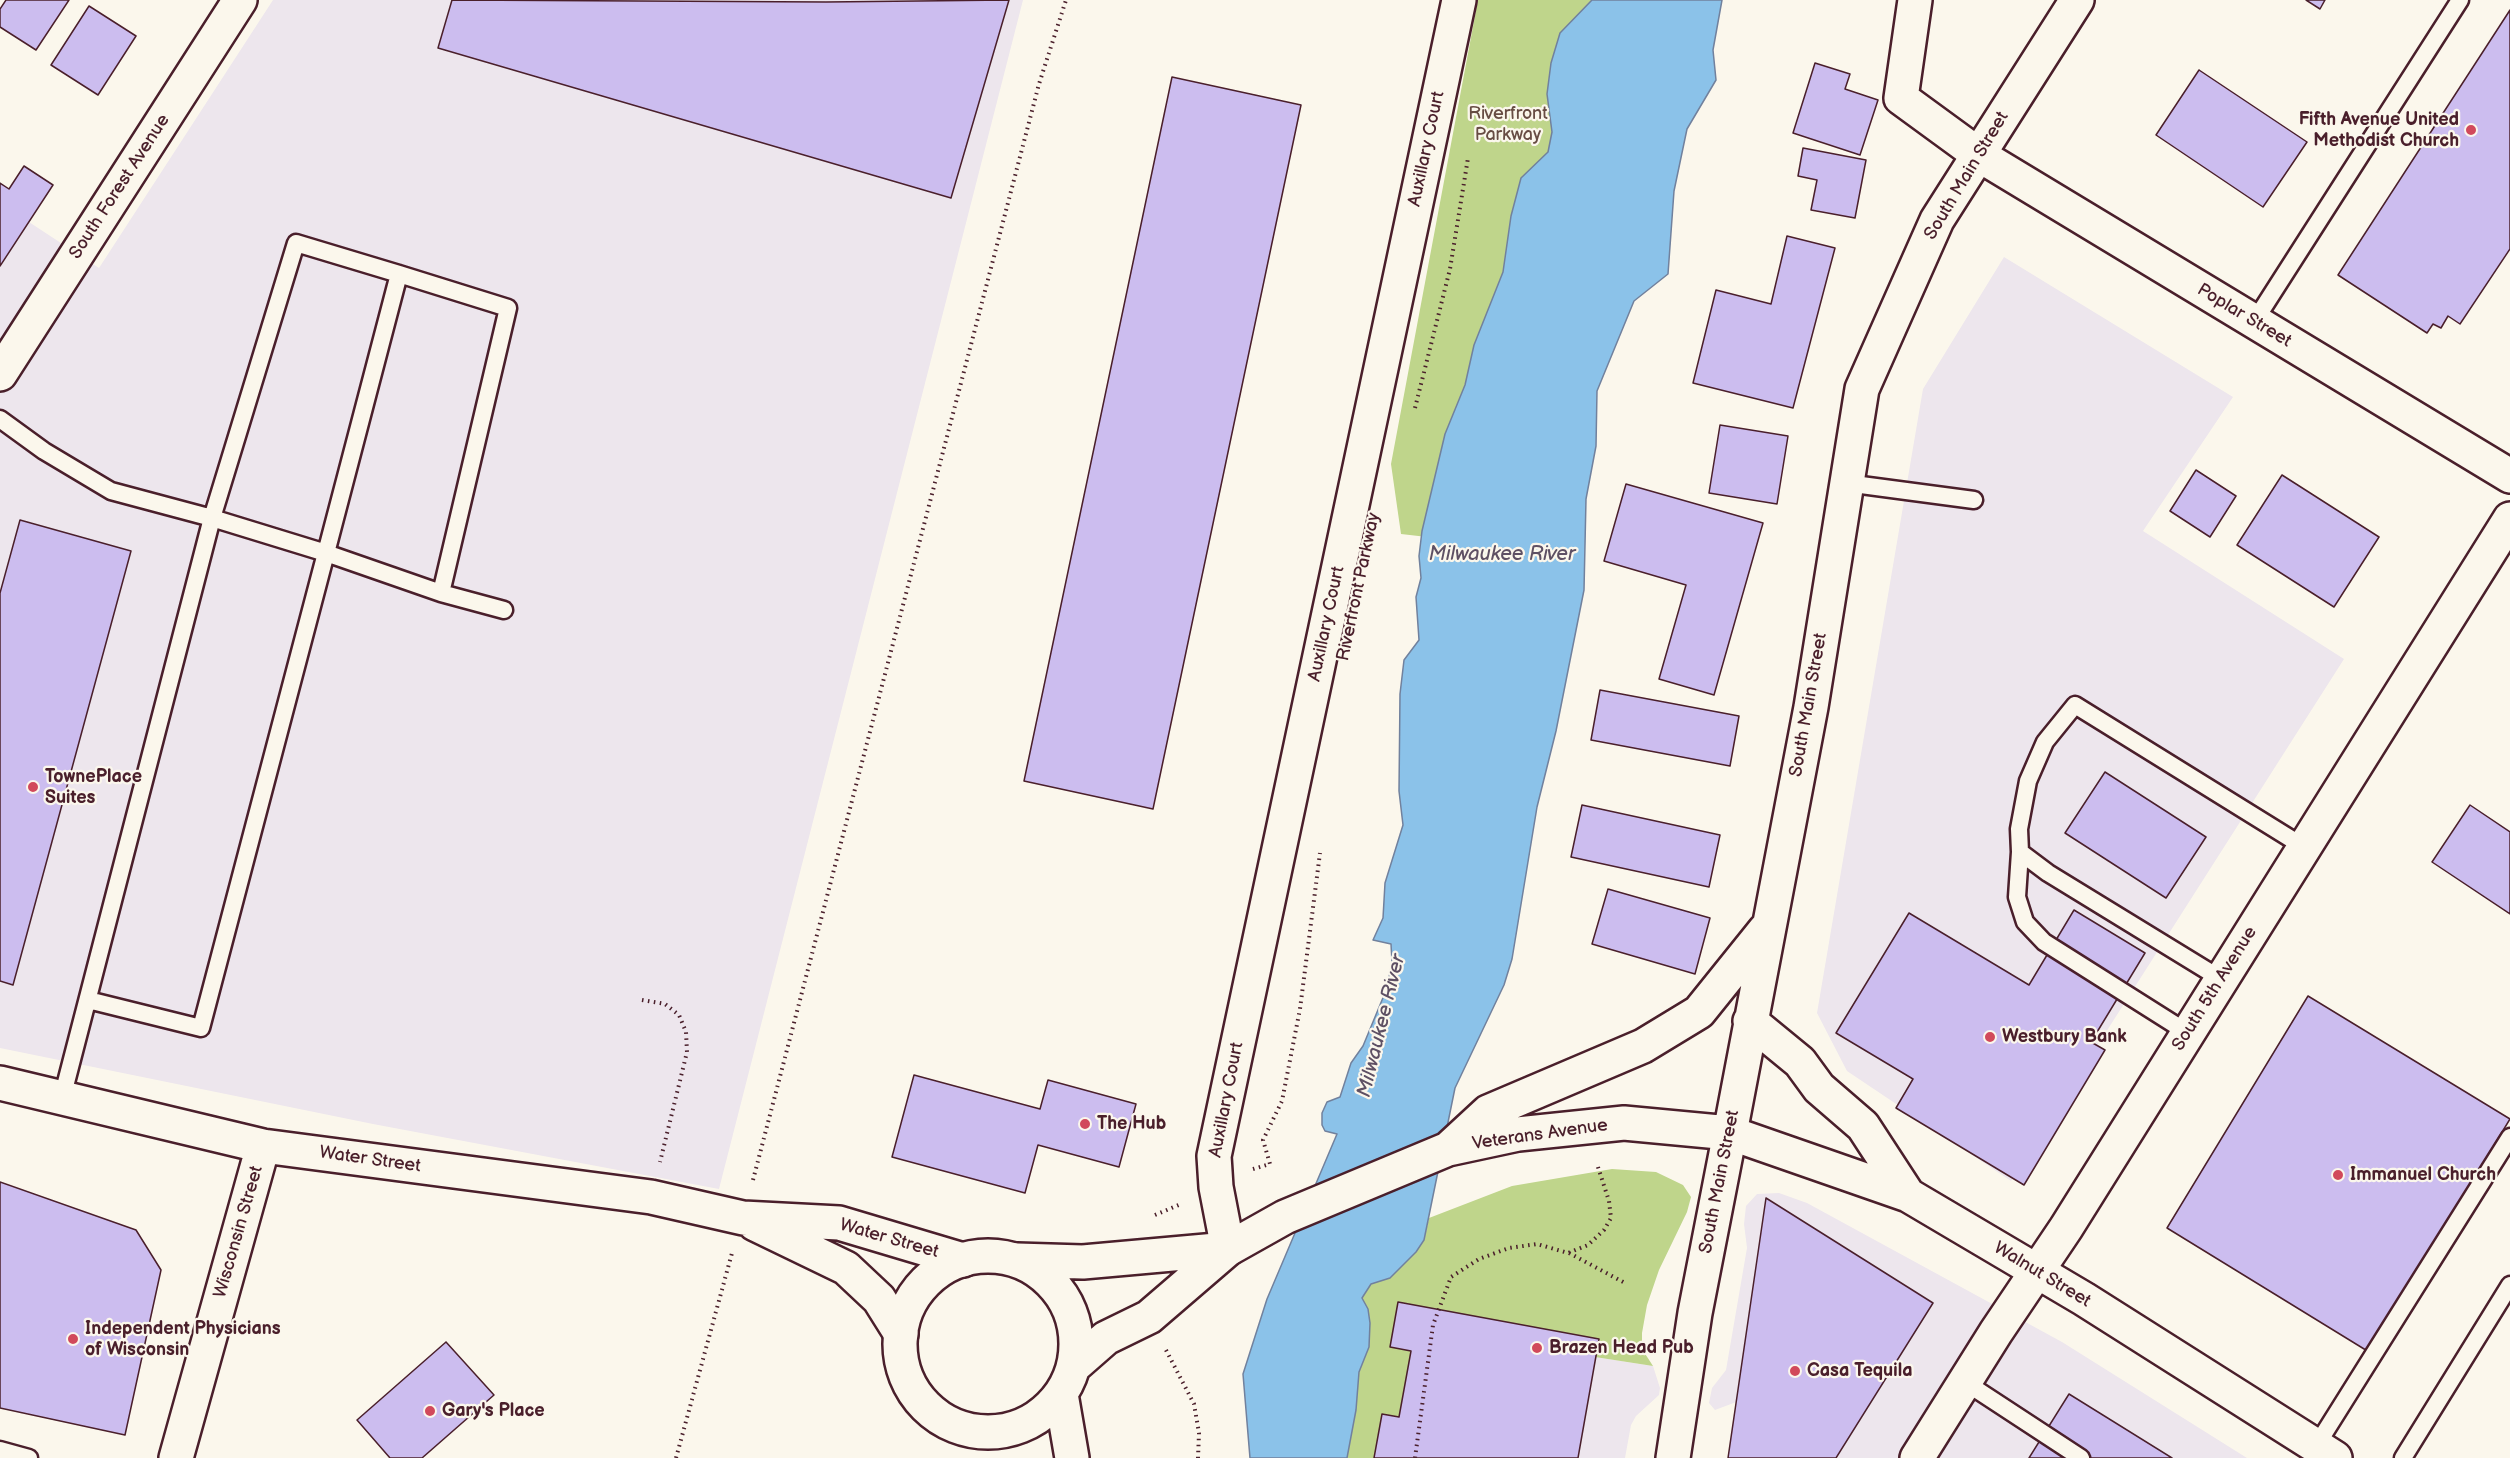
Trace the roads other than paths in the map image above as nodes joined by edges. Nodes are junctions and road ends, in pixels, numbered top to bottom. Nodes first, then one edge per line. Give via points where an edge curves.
1 (1459, 0) edge
2 (1915, 0) edge
3 (2077, 0) edge
4 (2460, 0) edge
5 (230, 3) edge
6 (1979, 154) junction
7 (399, 274) junction
8 (2254, 322) junction
9 (0, 374) edge
10 (0, 419) edge
11 (2510, 477) edge
12 (1846, 483) junction
13 (1974, 500) dead end
14 (212, 518) junction
15 (2510, 519) edge
16 (326, 553) junction
17 (441, 592) junction
18 (504, 610) dead end
19 (2304, 847) junction
20 (2020, 852) junction
21 (1767, 928) junction
22 (2221, 979) junction
23 (88, 1000) junction
24 (1750, 1021) junction
25 (2188, 1033) junction
26 (0, 1083) edge
27 (63, 1098) junction
28 (1730, 1132) junction
29 (2510, 1137) edge
30 (263, 1146) junction
31 (1448, 1149) junction
32 (1908, 1195) junction
33 (743, 1218) junction
34 (1228, 1249) junction
35 (1012, 1259) junction
36 (963, 1260) junction
37 (2038, 1272) junction
38 (2510, 1285) edge
39 (901, 1334) junction
40 (1068, 1380) junction
41 (1965, 1382) junction
42 (934, 1413) junction
43 (0, 1450) edge
44 (2320, 1454) edge
45 (29, 1458) edge
46 (176, 1458) edge
47 (990, 1458) edge
48 (1072, 1458) edge
49 (1673, 1458) edge
50 (1917, 1458) edge
51 (2081, 1458) edge
52 (2403, 1458) edge

1 - 34 street, Auxillary Court via 1214,1156
2 - 6 street, Poplar Street via 1901,98
3 - 6 street, South Main Street
4 - 8 lane
5 - 9 street, South Forest Avenue
6 - 8 street, Poplar Street
6 - 12 street, South Main Street via 1937,220 1862,389
7 - 14 lane via 296,243
7 - 16 lane
7 - 17 lane via 508,308
8 - 11 street, Poplar Street
10 - 14 lane via 44,452 111,490
12 - 13 lane
12 - 21 street, South Main Street via 1810,707
14 - 16 lane
14 - 23 lane
15 - 19 street, South 5th Avenue
16 - 17 lane
16 - 23 lane via 201,1028
17 - 18 lane
19 - 20 lane via 2075,705 2044,742 2028,781 2019,829
19 - 22 street, South 5th Avenue
20 - 22 lane
20 - 25 lane via 2017,897 2025,922 2044,942
21 - 24 street, South Main Street
21 - 31 street via 1699,1012 1643,1046 1488,1112
22 - 25 street, South 5th Avenue
23 - 27 lane
24 - 28 street, South Main Street
24 - 32 street via 1800,1062 1819,1088 1863,1126
25 - 37 street, South 5th Avenue
26 - 27 street, Water Street
27 - 30 street, Water Street
28 - 31 street, Veterans Avenue via 1624,1123 1518,1134
28 - 32 street, Walnut Street
28 - 49 street, South Main Street via 1695,1313
29 - 44 lane
30 - 33 street, Water Street via 651,1197
30 - 46 street, Wisconsin Street
31 - 34 street, Veterans Avenue via 1285,1217
32 - 37 street, Walnut Street
33 - 36 street, Water Street via 839,1223
33 - 39 street, Water Street via 846,1268 879,1299
34 - 35 street, Veterans Avenue via 1083,1262
34 - 40 street, Veterans Avenue via 1149,1317 1106,1338
35 - 36 street via 988,1256
35 - 40 street via 1037,1270 1058,1290 1071,1313 1077,1340
36 - 39 street via 940,1270 921,1287 907,1309
37 - 41 street, South 5th Avenue
37 - 44 street, Walnut Street
38 - 52 lane
39 - 42 street via 901,1356 907,1377 918,1397
40 - 42 street via 1042,1415 1016,1428 988,1432 959,1428
40 - 48 street
41 - 50 street, South 5th Avenue
41 - 51 lane
42 - 47 street
43 - 45 lane

